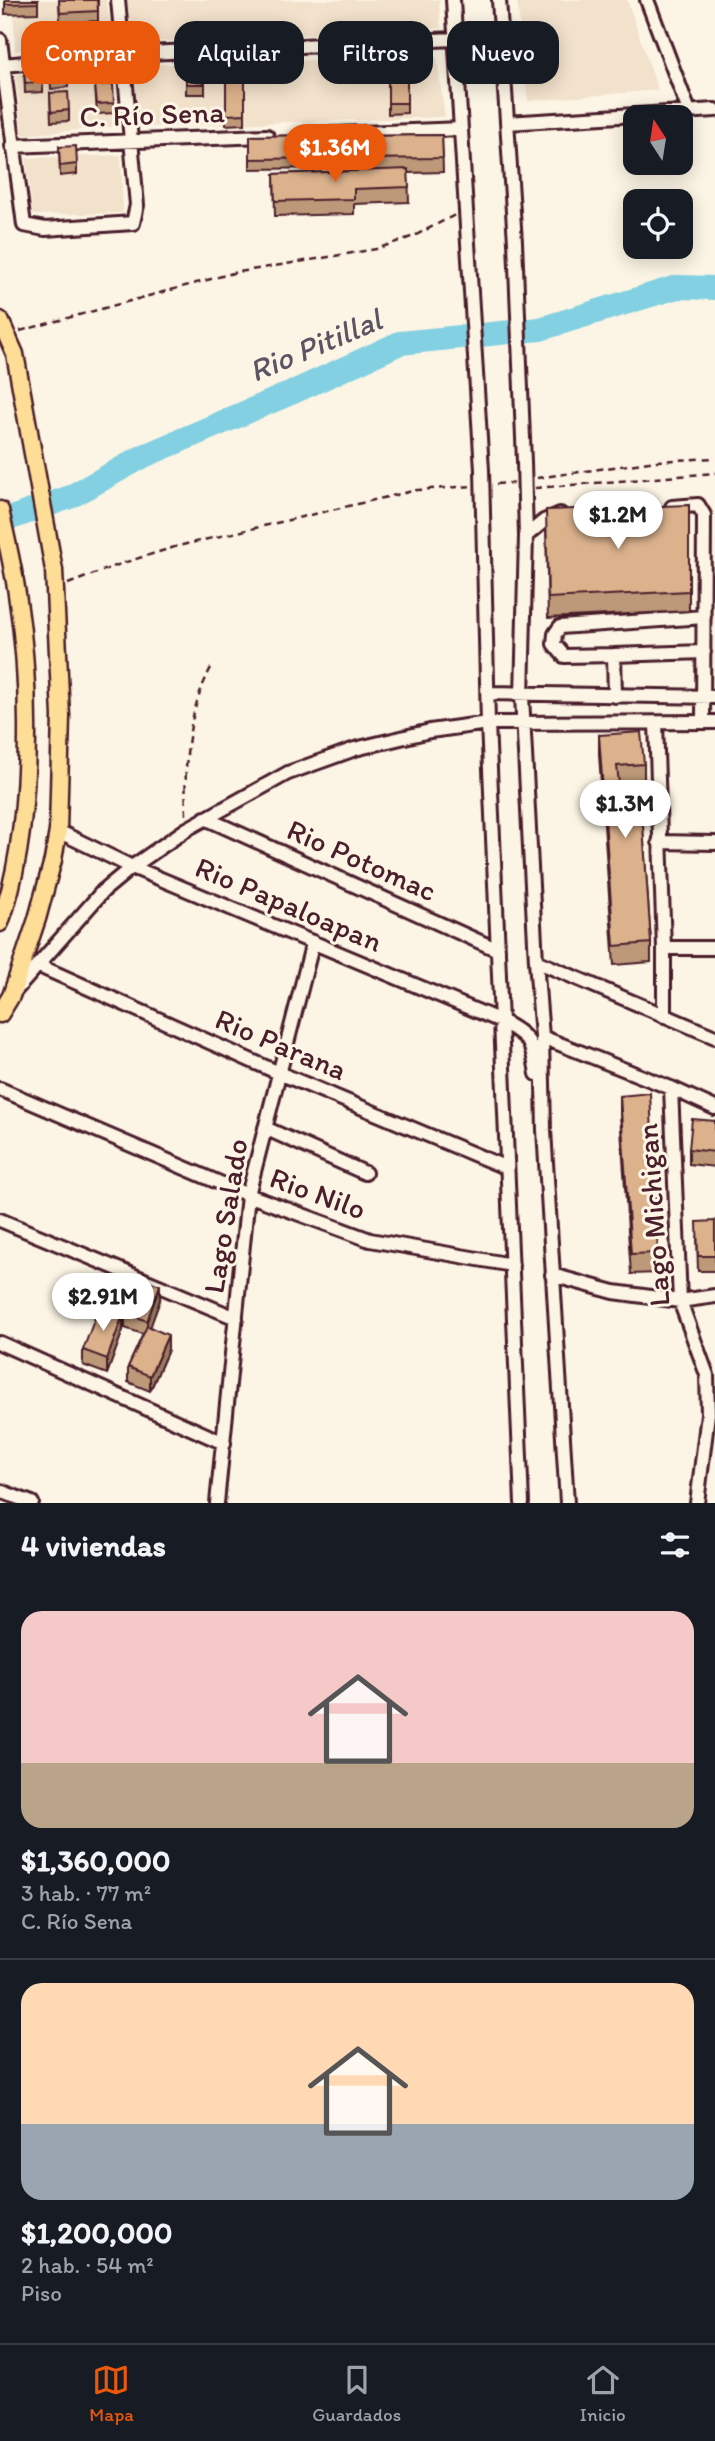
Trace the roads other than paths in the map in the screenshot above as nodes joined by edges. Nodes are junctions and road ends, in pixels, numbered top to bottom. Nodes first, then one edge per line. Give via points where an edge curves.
1 (118, 0) edge
2 (453, 0) edge
3 (499, 0) edge
4 (647, 0) edge
5 (120, 21) edge
6 (454, 21) edge
7 (447, 39) edge
8 (0, 40) edge
9 (160, 52) edge
10 (21, 63) edge
11 (3, 65) junction
12 (126, 84) edge
13 (458, 84) edge
14 (687, 105) edge
15 (715, 110) edge
16 (693, 111) edge
17 (623, 115) edge
18 (507, 123) junction
19 (461, 129) junction
20 (284, 136) edge
21 (298, 136) edge
22 (131, 140) junction
23 (12, 146) junction
24 (4, 328) edge
25 (657, 508) edge
26 (0, 510) edge
27 (575, 513) edge
28 (526, 536) junction
29 (715, 595) edge
30 (704, 612) junction
31 (704, 652) junction
32 (614, 655) junction
33 (489, 693) junction
34 (522, 696) junction
35 (615, 696) junction
36 (710, 697) edge
37 (709, 722) edge
38 (488, 723) junction
39 (656, 723) junction
40 (524, 725) junction
41 (205, 818) junction
42 (58, 831) junction
43 (659, 842) junction
44 (715, 842) edge
45 (132, 867) junction
46 (0, 923) edge
47 (313, 942) junction
48 (664, 948) junction
49 (715, 948) edge
50 (498, 950) junction
51 (536, 961) junction
52 (37, 965) junction
53 (11, 996) junction
54 (0, 1014) edge
55 (664, 1016) junction
56 (501, 1021) junction
57 (542, 1037) junction
58 (715, 1037) edge
59 (279, 1073) junction
60 (671, 1088) junction
61 (0, 1089) edge
62 (715, 1108) edge
63 (265, 1128) junction
64 (544, 1130) junction
65 (507, 1168) junction
66 (365, 1173) dead end
67 (248, 1195) junction
68 (0, 1220) edge
69 (512, 1265) junction
70 (552, 1275) junction
71 (715, 1296) edge
72 (680, 1301) junction
73 (236, 1318) junction
74 (0, 1343) edge
75 (224, 1443) junction
76 (0, 1491) edge
77 (32, 1503) edge
78 (217, 1503) edge
79 (522, 1503) edge
80 (567, 1503) edge
81 (698, 1503) edge

1 - 5 street
2 - 6 street
3 - 18 street
4 - 14 street
7 - 9 street
8 - 11 street
10 - 11 street
11 - 23 street
12 - 22 street
13 - 19 street
15 - 16 street
17 - 18 street
18 - 28 street
19 - 21 street
19 - 33 street via 482,470
20 - 22 street, C. Río Sena
22 - 23 street, C. Río Sena
22 - 23 street via 138,205 133,223 45,229 24,225
24 - 42 main road via 15,354 56,588 61,716
25 - 30 street via 698,505 704,515
26 - 46 main road via 18,596 26,690 26,753 16,864
27 - 28 street via 544,521
28 - 34 street
29 - 30 street
30 - 31 street
30 - 32 street via 560,627 555,634 554,644 564,656
31 - 32 street
31 - 36 street
32 - 35 street
33 - 34 street
33 - 38 street
34 - 35 street
34 - 40 street
35 - 36 street
36 - 37 street
37 - 39 street
38 - 40 street
38 - 41 street via 355,749 288,773
38 - 50 street
39 - 40 street
39 - 43 street
40 - 51 street
41 - 45 street
41 - 50 street, Rio Potomac
42 - 45 street, Rio Papaloapan
42 - 53 main road via 37,919
43 - 44 street
43 - 48 street
45 - 47 street, Rio Papaloapan
45 - 52 street via 103,891
47 - 56 street, Rio Papaloapan
47 - 59 street, Lago Salado
48 - 49 street
48 - 55 street
50 - 56 street
51 - 55 street
51 - 57 street
52 - 53 street
52 - 59 street, Rio Parana
53 - 54 main road
55 - 58 street
56 - 64 street, Rio Papaloapan via 523,1033 531,1045
56 - 65 street
57 - 60 street
57 - 64 street
59 - 63 street, Lago Salado
59 - 65 street, Rio Parana
60 - 62 street
60 - 72 street, Lago Michigan
61 - 67 street, Rio Nilo
63 - 66 street
63 - 67 street, Lago Salado
64 - 70 street
65 - 69 street
67 - 69 street, Rio Nilo via 370,1240
67 - 73 street, Lago Salado
68 - 73 street
69 - 79 street
70 - 72 street via 614,1292
70 - 80 street
71 - 72 street
72 - 81 street, Lago Michigan via 707,1375 708,1414
73 - 75 street, Lago Salado
74 - 75 street
75 - 78 street, Lago Salado
76 - 77 street

